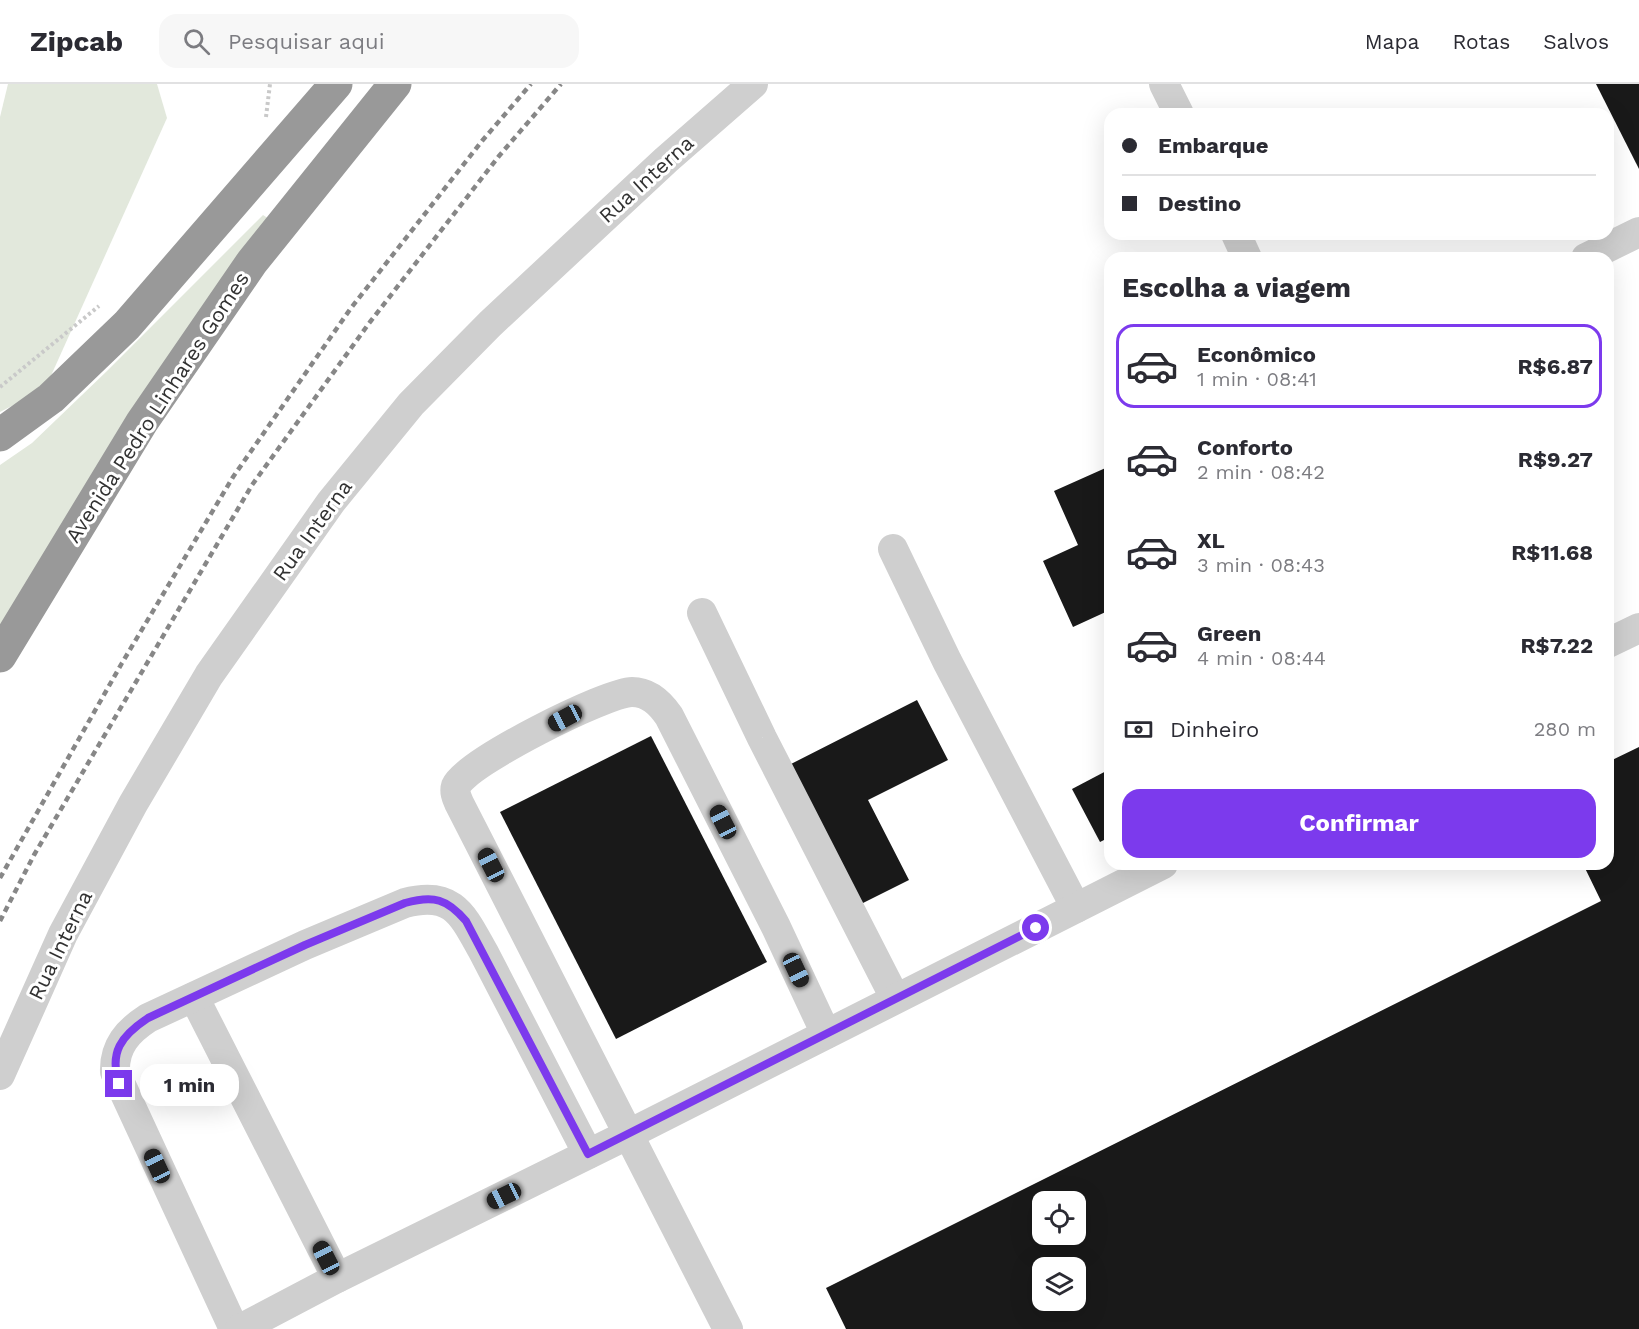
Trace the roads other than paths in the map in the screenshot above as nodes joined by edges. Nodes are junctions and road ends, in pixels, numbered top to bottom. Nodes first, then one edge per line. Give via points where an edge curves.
1 (336, 84) edge
2 (395, 84) edge
3 (753, 84) edge
4 (1164, 84) edge
5 (1176, 108) edge
6 (1639, 232) edge
7 (1598, 252) edge
8 (0, 435) edge
9 (893, 549) dead end
10 (702, 613) dead end
11 (1639, 628) edge
12 (1614, 640) edge
13 (0, 656) edge
14 (1151, 870) edge
15 (1076, 908) junction
16 (194, 997) junction
17 (895, 998) junction
18 (826, 1034) junction
19 (0, 1075) edge
20 (629, 1134) junction
21 (588, 1154) junction
22 (337, 1278) junction
23 (234, 1329) edge
24 (240, 1329) edge
25 (728, 1329) edge

1 - 8 highway via 127,325 51,398
2 - 13 highway, Avenida Pedro Linhares Gomes via 252,262 142,422
3 - 19 lane, Rua Interna via 483,332 411,404 331,502 209,675 132,804 63,934
4 - 5 lane
6 - 7 lane
9 - 15 lane via 946,661
10 - 17 lane
11 - 12 lane
14 - 15 lane
15 - 17 lane
16 - 21 lane via 405,903 447,902 466,921 484,953
16 - 22 lane
16 - 23 lane via 135,1027 117,1050 115,1072
17 - 18 lane
18 - 20 lane
18 - 20 lane via 776,927 663,708 656,700 635,692 620,693 584,708 471,769 456,786 455,793
20 - 21 lane
20 - 25 lane
21 - 22 lane
22 - 24 lane

